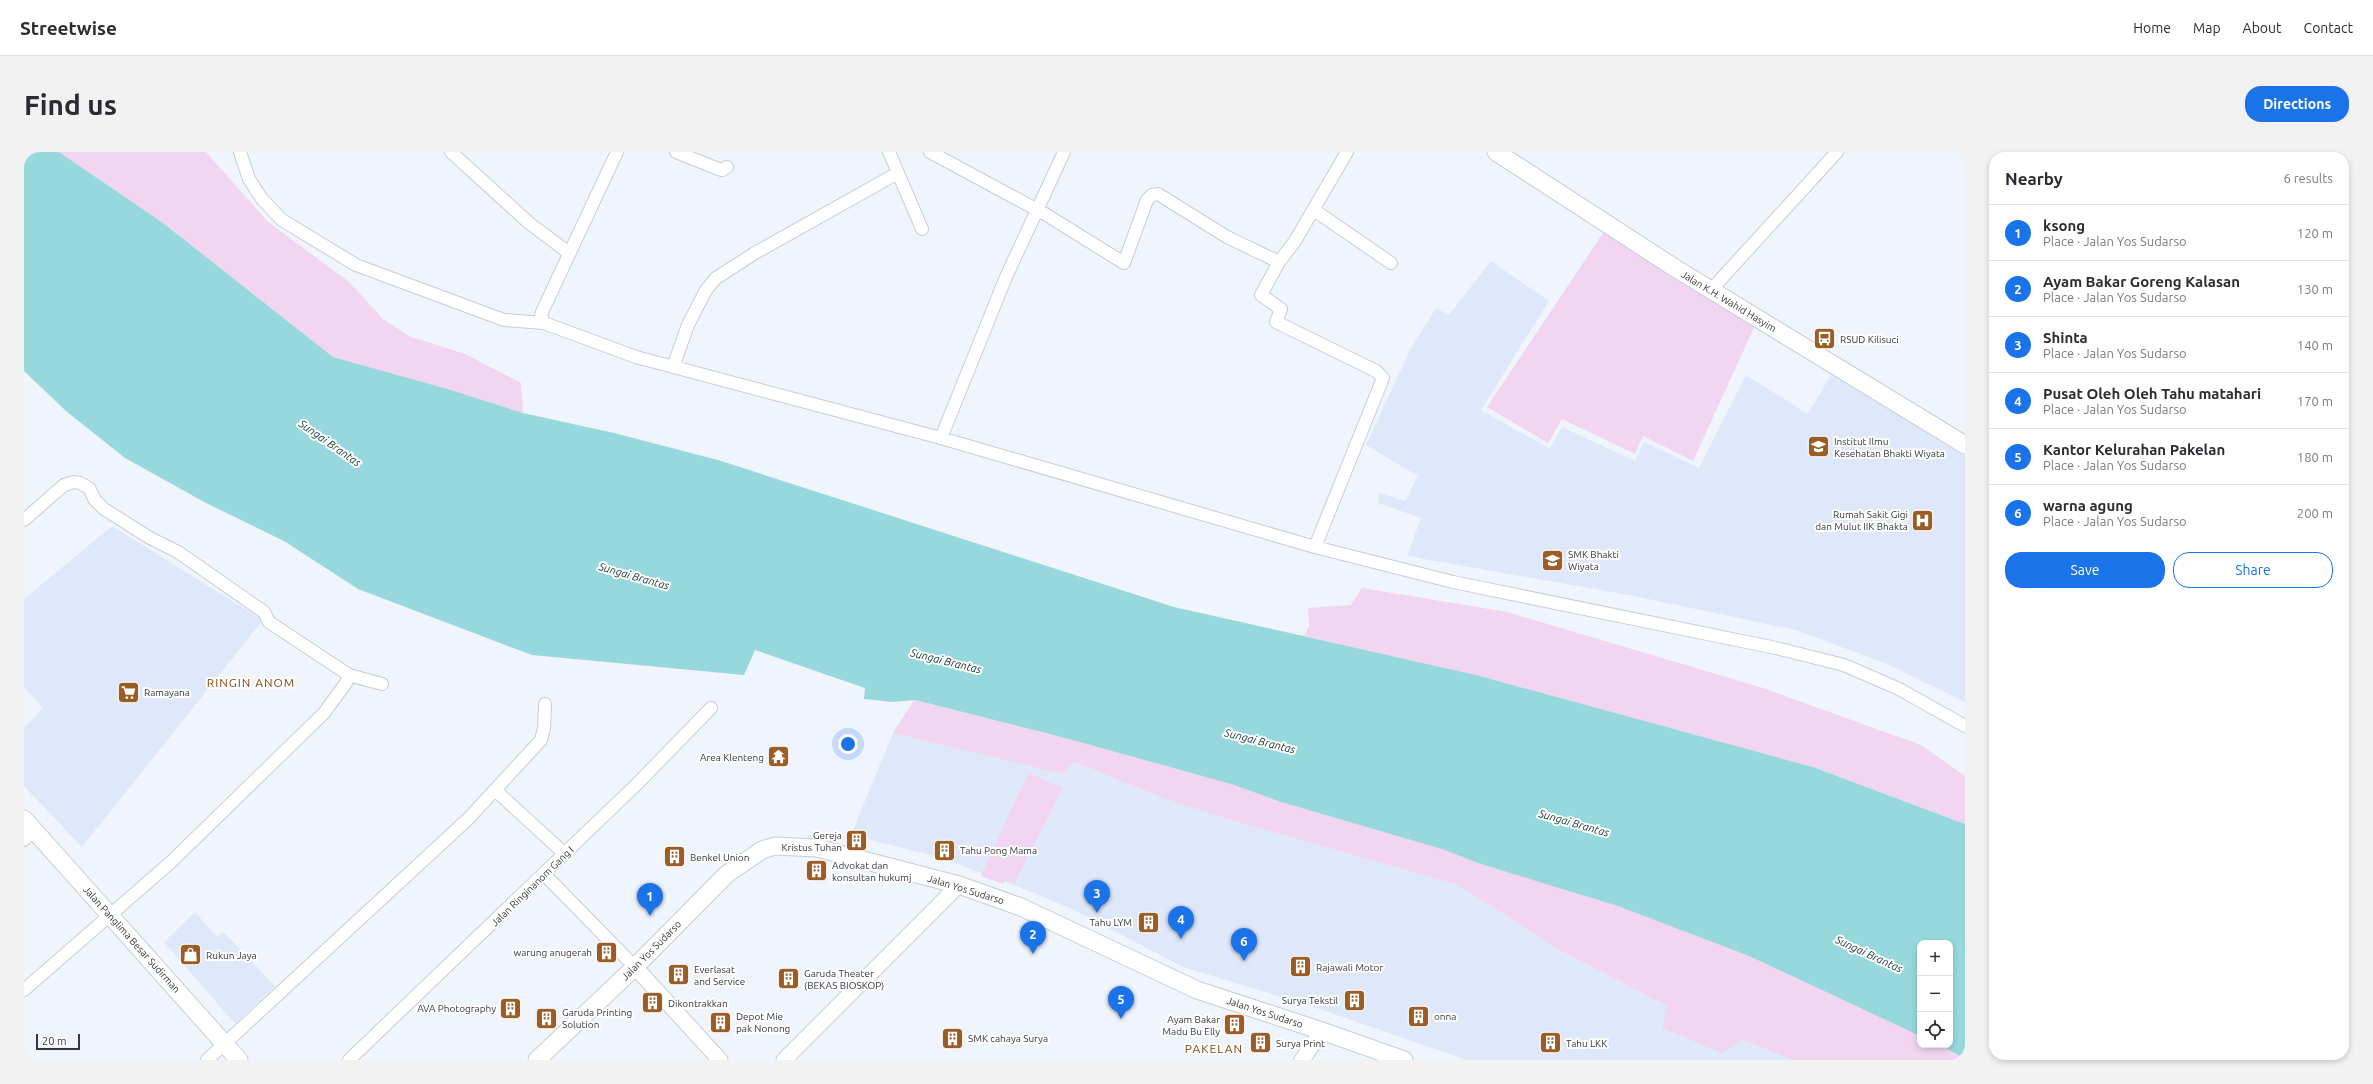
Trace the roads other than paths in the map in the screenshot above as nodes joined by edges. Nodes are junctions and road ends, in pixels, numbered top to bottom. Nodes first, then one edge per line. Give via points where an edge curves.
1 (240, 152) edge
2 (451, 152) edge
3 (617, 152) edge
4 (676, 152) edge
5 (889, 152) edge
6 (930, 152) edge
7 (1064, 152) edge
8 (1347, 152) edge
9 (1496, 152) edge
10 (1837, 152) edge
11 (727, 167) dead end
12 (896, 174) junction
13 (1036, 209) junction
14 (1314, 210) junction
15 (922, 229) dead end
16 (569, 253) junction
17 (1279, 262) junction
18 (1391, 263) dead end
19 (1711, 290) junction
20 (544, 323) junction
21 (673, 367) junction
22 (941, 438) junction
23 (1965, 445) edge
24 (24, 520) edge
25 (1315, 547) junction
26 (349, 675) junction
27 (382, 684) dead end
28 (545, 704) dead end
29 (711, 708) dead end
30 (1965, 726) edge
31 (496, 790) junction
32 (27, 830) edge
33 (565, 854) junction
34 (544, 874) junction
35 (960, 885) junction
36 (112, 916) junction
37 (635, 967) junction
38 (24, 990) edge
39 (1322, 1031) junction
40 (224, 1043) junction
41 (206, 1060) edge
42 (239, 1060) edge
43 (349, 1060) edge
44 (537, 1060) edge
45 (720, 1060) edge
46 (784, 1060) edge
47 (1302, 1060) edge
48 (1404, 1060) edge

1 - 20 street via 248,179 282,220 356,265 504,320
2 - 16 street via 529,223
3 - 16 street
4 - 11 street via 722,170
5 - 12 street
6 - 13 street
7 - 13 street
8 - 14 street
9 - 19 main road, Jalan K.H. Wahid Hasyim
10 - 19 street
12 - 15 street
12 - 21 street via 762,249 716,278 706,290 688,325
13 - 17 street via 1124,263 1147,200 1158,194 1227,238
13 - 22 street via 976,348
14 - 17 street
14 - 18 street
16 - 20 street via 542,312
17 - 25 street via 1261,295 1281,308 1276,322 1376,371 1383,378
19 - 23 main road, Jalan K.H. Wahid Hasyim
20 - 21 street via 636,357
21 - 22 street
22 - 25 street
24 - 26 street via 58,490 74,482 89,488 104,509 155,541 178,552 264,612 269,622
25 - 30 street via 1453,582 1776,648 1844,665 1899,689
26 - 27 street
26 - 36 street via 324,713 172,862
28 - 31 street via 541,740
29 - 33 street, Jalan Ringinanom Gang I
31 - 33 street
31 - 40 street via 402,881
32 - 36 main road, Jalan Panglima Besar Sudirman
33 - 34 street, Jalan Ringinanom Gang I
34 - 37 street
34 - 43 street, Jalan Ringinanom Gang I
35 - 37 main road, Jalan Yos Sudarso via 817,848 775,846 762,850 727,874
35 - 39 main road, Jalan Yos Sudarso via 1021,907 1197,990
35 - 46 street
36 - 38 street
36 - 40 main road, Jalan Panglima Besar Sudirman
37 - 44 main road, Jalan Yos Sudarso
37 - 45 street
39 - 47 street
39 - 48 main road, Jalan Yos Sudarso
40 - 41 street
40 - 42 main road, Jalan Panglima Besar Sudirman

